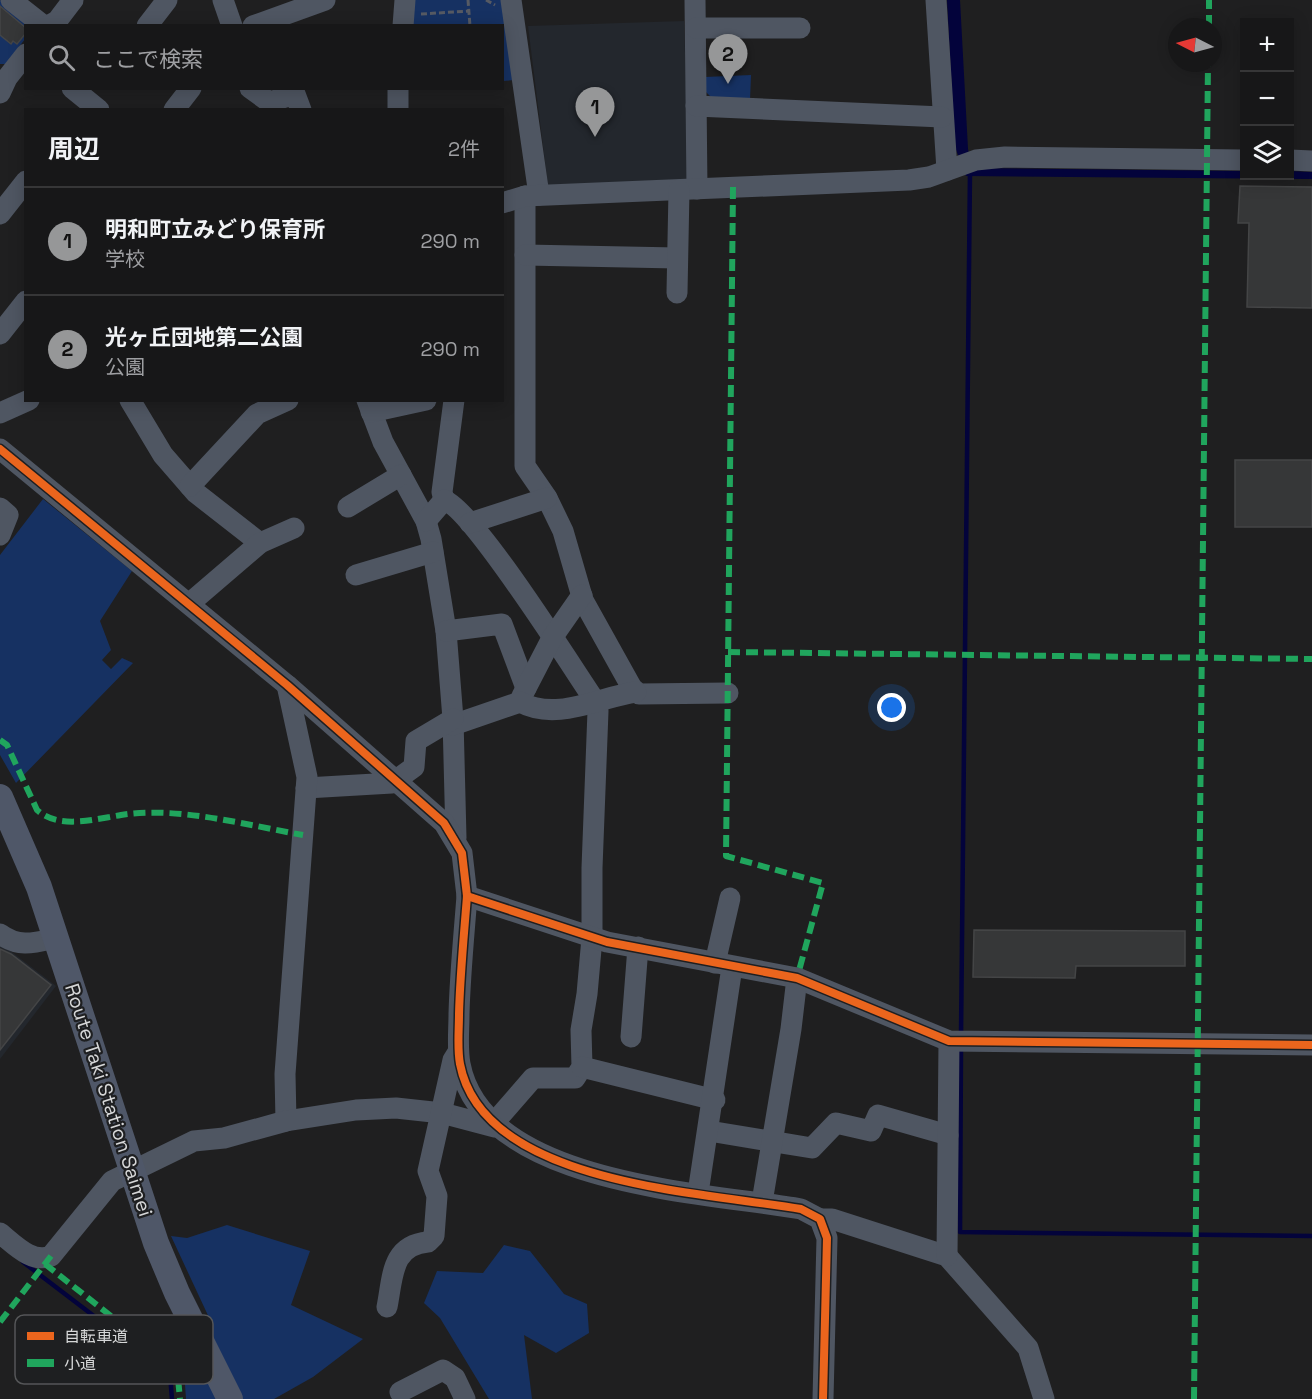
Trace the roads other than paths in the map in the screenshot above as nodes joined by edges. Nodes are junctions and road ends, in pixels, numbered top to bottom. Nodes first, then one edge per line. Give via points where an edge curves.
1 (12, 0) edge
2 (73, 0) edge
3 (167, 0) edge
4 (222, 0) edge
5 (325, 0) edge
6 (511, 0) edge
7 (695, 0) edge
8 (936, 0) edge
9 (43, 24) edge
10 (50, 24) edge
11 (149, 24) edge
12 (231, 24) edge
13 (259, 24) edge
14 (696, 28) junction
15 (800, 28) dead end
16 (24, 56) edge
17 (2, 81) edge
18 (189, 90) edge
19 (252, 90) edge
20 (398, 90) edge
21 (302, 97) edge
22 (696, 106) junction
23 (269, 107) edge
24 (176, 108) edge
25 (398, 108) edge
26 (942, 117) junction
27 (1240, 160) edge
28 (1294, 160) edge
29 (1312, 161) edge
30 (959, 165) junction
31 (24, 183) edge
32 (688, 189) junction
33 (532, 196) junction
34 (504, 203) edge
35 (0, 213) edge
36 (525, 255) junction
37 (677, 258) junction
38 (676, 293) dead end
39 (24, 304) edge
40 (0, 334) edge
41 (25, 402) edge
42 (131, 402) edge
43 (284, 402) edge
44 (407, 402) edge
45 (454, 402) edge
46 (369, 406) edge
47 (0, 413) edge
48 (0, 449) edge
49 (401, 475) junction
50 (190, 486) junction
51 (547, 498) junction
52 (444, 500) junction
53 (348, 507) dead end
54 (0, 508) edge
55 (426, 522) junction
56 (470, 523) junction
57 (294, 528) dead end
58 (0, 535) edge
59 (260, 543) junction
60 (433, 552) junction
61 (356, 575) dead end
62 (582, 595) junction
63 (190, 603) junction
64 (446, 631) junction
65 (552, 638) junction
66 (287, 685) junction
67 (636, 692) junction
68 (728, 693) dead end
69 (523, 695) junction
70 (597, 704) junction
71 (453, 722) junction
72 (397, 780) junction
73 (306, 788) junction
74 (0, 797) edge
75 (456, 838) junction
76 (467, 896) junction
77 (730, 898) dead end
78 (0, 933) edge
79 (56, 938) junction
80 (592, 938) junction
81 (638, 947) junction
82 (724, 965) junction
83 (797, 978) junction
84 (631, 1037) dead end
85 (957, 1041) junction
86 (1312, 1045) edge
87 (458, 1052) junction
88 (582, 1067) junction
89 (715, 1100) junction
90 (442, 1113) junction
91 (286, 1121) junction
92 (495, 1126) junction
93 (709, 1131) junction
94 (948, 1135) junction
95 (772, 1141) junction
96 (130, 1171) junction
97 (699, 1193) junction
98 (762, 1202) junction
99 (820, 1219) junction
100 (0, 1233) edge
101 (947, 1256) junction
102 (387, 1307) dead end
103 (189, 1315) edge
104 (213, 1364) edge
105 (398, 1389) edge
106 (230, 1399) edge
107 (465, 1399) edge
108 (823, 1399) edge
109 (1044, 1399) edge

1 - 9 street
2 - 10 street
3 - 11 street
4 - 12 street
5 - 13 street
6 - 33 street
7 - 14 street
8 - 26 street
14 - 15 street
14 - 22 street
16 - 17 street
18 - 24 street
19 - 23 street
20 - 25 street
21 - 23 street via 276,100
22 - 26 street
22 - 32 street
26 - 30 street
27 - 30 street via 1005,157
28 - 29 street
30 - 32 street via 909,180
31 - 35 street
32 - 33 street
32 - 37 street
33 - 34 street
33 - 36 street
36 - 37 street
36 - 51 street via 525,466
37 - 38 street
39 - 40 street
41 - 47 street
42 - 50 street via 163,455
43 - 50 street via 258,414
44 - 46 street
45 - 52 street
46 - 49 street
48 - 63 street
49 - 53 street
49 - 55 street
50 - 59 street
51 - 56 street
51 - 62 street
52 - 55 street
52 - 56 street via 452,503
54 - 58 street via 8,515
55 - 60 street
56 - 65 street
57 - 59 street
59 - 63 street
60 - 61 street
60 - 64 street
62 - 65 street
62 - 67 street
63 - 66 street
64 - 69 street via 502,624
64 - 71 street
65 - 69 street
65 - 70 street
66 - 72 street
66 - 73 street
67 - 68 street
67 - 70 street
69 - 70 street via 530,708
69 - 71 street
70 - 80 street
71 - 72 street via 416,741 414,767
71 - 75 street
72 - 73 street
72 - 75 street
73 - 91 street via 285,1074
74 - 79 main road, Route Taki Station Saimei
75 - 76 street via 467,873
76 - 80 street
76 - 87 street
77 - 82 street
78 - 79 street via 27,945
79 - 96 main road, Route Taki Station Saimei
80 - 81 street
80 - 88 street via 581,1029
81 - 82 street
81 - 84 street
82 - 83 street
82 - 89 street
83 - 85 street
83 - 95 street
85 - 86 street
85 - 94 street
87 - 90 street
87 - 92 street via 469,1092
88 - 89 street
88 - 92 street via 575,1078 533,1078
89 - 93 street
90 - 91 street via 396,1108 356,1110
90 - 92 street
90 - 102 street via 428,1171 437,1196 434,1236 428,1242 412,1243 403,1251 396,1263
91 - 96 street via 194,1142
92 - 97 street via 527,1148 559,1162 643,1184
93 - 95 street
93 - 97 street
94 - 95 street via 878,1115 871,1131 836,1123 812,1148
94 - 101 street
95 - 98 street
96 - 100 street via 104,1188 51,1256 36,1258
96 - 103 main road, Route Taki Station Saimei
97 - 98 street
98 - 99 street via 801,1209
99 - 101 street
99 - 108 street via 827,1238
101 - 109 street via 1028,1348
104 - 106 main road, Route Taki Station Saimei
105 - 107 street via 443,1370 454,1378

